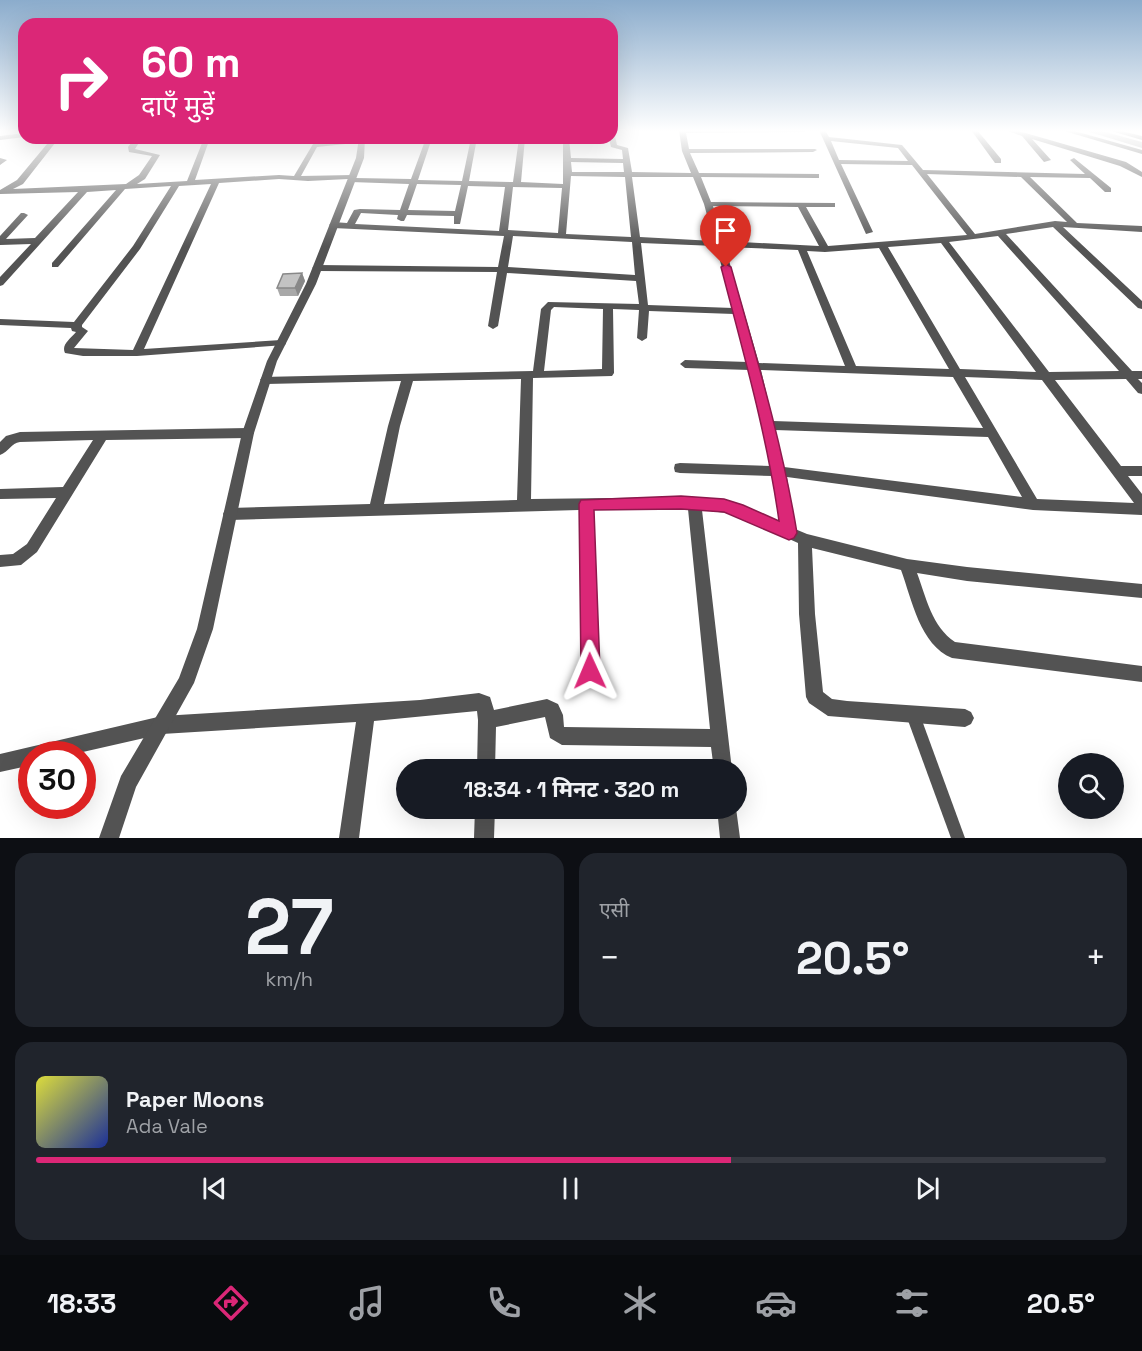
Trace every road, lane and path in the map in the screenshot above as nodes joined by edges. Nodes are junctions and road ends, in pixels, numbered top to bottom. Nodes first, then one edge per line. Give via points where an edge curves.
1 (31, 169) edge
2 (147, 169) edge
3 (195, 169) edge
4 (301, 169) edge
5 (355, 169) edge
6 (420, 169) edge
7 (468, 169) edge
8 (516, 169) edge
9 (568, 169) edge
10 (627, 169) edge
11 (694, 169) edge
12 (839, 169) edge
13 (918, 169) edge
14 (1084, 169) edge
15 (920, 172) junction
16 (568, 174) junction
17 (627, 174) junction
18 (1024, 175) junction
19 (697, 176) junction
20 (816, 176) dead end
21 (1091, 176) junction
22 (296, 178) junction
23 (351, 178) junction
24 (216, 181) junction
25 (416, 181) junction
26 (465, 182) junction
27 (190, 183) junction
28 (176, 184) junction
29 (513, 184) junction
30 (567, 186) junction
31 (124, 187) junction
32 (84, 190) junction
33 (1107, 190) dead end
34 (0, 192) edge
35 (708, 204) junction
36 (801, 205) junction
37 (832, 205) dead end
38 (403, 212) junction
39 (458, 214) junction
40 (24, 215) dead end
41 (1073, 223) junction
42 (1055, 224) junction
43 (333, 225) junction
44 (350, 226) junction
45 (397, 228) junction
46 (1142, 229) edge
47 (456, 230) junction
48 (506, 232) junction
49 (869, 232) dead end
50 (1000, 232) junction
51 (562, 236) junction
52 (973, 237) junction
53 (634, 240) junction
54 (943, 240) junction
55 (39, 241) junction
56 (0, 242) edge
57 (720, 245) junction
58 (882, 245) junction
59 (801, 248) junction
60 (825, 249) junction
61 (55, 265) dead end
62 (317, 268) junction
63 (501, 270) junction
64 (639, 278) junction
65 (0, 283) edge
66 (1142, 306) edge
67 (608, 307) junction
68 (644, 309) junction
69 (739, 311) junction
70 (0, 322) edge
71 (77, 325) junction
72 (493, 326) dead end
73 (642, 338) dead end
74 (281, 343) junction
75 (137, 353) junction
76 (685, 364) dead end
77 (754, 365) junction
78 (852, 369) junction
79 (955, 371) junction
80 (532, 374) junction
81 (1128, 375) junction
82 (1142, 375) edge
83 (1045, 376) junction
84 (408, 377) junction
85 (266, 380) junction
86 (1142, 390) edge
87 (769, 425) junction
88 (248, 433) junction
89 (991, 434) junction
90 (102, 436) junction
91 (0, 450) edge
92 (680, 468) dead end
93 (779, 471) junction
94 (1117, 471) junction
95 (1142, 471) edge
96 (67, 492) junction
97 (0, 494) edge
98 (694, 503) junction
99 (586, 504) junction
100 (1033, 504) junction
101 (1142, 504) edge
102 (524, 505) junction
103 (1142, 509) edge
104 (376, 510) junction
105 (230, 514) junction
106 (789, 533) junction
107 (805, 540) junction
108 (0, 561) edge
109 (907, 565) junction
110 (1142, 591) edge
111 (590, 671) dead end
112 (1142, 674) edge
113 (366, 712) junction
114 (913, 715) junction
115 (965, 718) dead end
116 (487, 720) junction
117 (162, 725) junction
118 (720, 738) junction
119 (94, 741) edge
120 (18, 759) edge
121 (486, 759) edge
122 (722, 759) edge
123 (0, 763) edge
124 (485, 819) edge
125 (728, 819) edge
126 (109, 838) edge
127 (349, 838) edge
128 (484, 838) edge
129 (730, 838) edge
130 (958, 838) edge

1 - 34 street via 21,182
2 - 31 street
3 - 27 street
4 - 22 street
5 - 23 street
6 - 25 street
7 - 26 street
8 - 29 street
9 - 16 street
10 - 17 street
11 - 19 street
12 - 49 street
13 - 15 street
14 - 21 street
15 - 18 street
15 - 52 street
16 - 17 street
16 - 30 street
17 - 19 street
17 - 53 street
18 - 21 street
18 - 41 street
19 - 20 street
19 - 35 street
21 - 33 street
22 - 23 street
22 - 24 street
23 - 25 street
23 - 43 street
24 - 27 street
24 - 75 street
25 - 26 street
25 - 38 street
26 - 29 street
26 - 39 street
27 - 28 street
28 - 31 street
28 - 71 street via 137,247
29 - 30 street
29 - 48 street
30 - 51 street
31 - 32 street
31 - 61 street
32 - 34 street
32 - 55 street
35 - 36 street
35 - 57 street
36 - 37 street
36 - 60 street
38 - 39 street
38 - 44 street via 358,211
38 - 45 street
39 - 47 street
40 - 56 street
41 - 42 street
41 - 46 street
42 - 50 street
42 - 66 street
43 - 44 street
43 - 62 street
44 - 45 street
45 - 47 street
47 - 48 street
48 - 51 street
48 - 63 street
50 - 52 street
50 - 81 street
51 - 53 street
52 - 54 street
53 - 57 street
53 - 64 street
54 - 58 street
54 - 83 street
55 - 56 street
55 - 65 street
57 - 59 street
57 - 69 street
58 - 60 street
58 - 79 street
59 - 60 street
59 - 78 street
62 - 63 street
62 - 74 street
63 - 64 street
63 - 72 street
64 - 68 street
67 - 68 street
67 - 80 street via 548,306
67 - 80 street via 608,373
68 - 69 street
68 - 73 street
69 - 77 street
70 - 71 street
71 - 75 street via 76,329 83,331 69,351
74 - 75 street
74 - 85 street
76 - 77 street
77 - 78 street
77 - 87 street
78 - 79 street
79 - 83 street
79 - 89 street
80 - 84 street
80 - 102 street
81 - 82 street
81 - 83 street
81 - 86 street
83 - 94 street
84 - 85 street
84 - 104 street
85 - 88 street
87 - 89 street
87 - 93 street
88 - 90 street
88 - 105 street
89 - 100 street
90 - 91 street via 20,437 10,439
90 - 96 street
92 - 93 street
93 - 100 street
93 - 106 street
94 - 95 street
94 - 101 street
96 - 97 street
96 - 108 street via 32,548 16,560
98 - 99 street
98 - 106 street via 737,509
98 - 118 street
99 - 102 street
99 - 111 street
100 - 103 street
102 - 104 street
104 - 105 street
105 - 117 street via 205,629 186,683
106 - 107 street
107 - 109 street
107 - 114 street via 814,697 837,709
109 - 110 street
109 - 112 street via 934,635 943,646
113 - 116 street via 479,702 484,703
113 - 117 street
113 - 127 street
114 - 115 street
114 - 130 lane
116 - 118 street via 547,708 554,715 556,732 562,736
116 - 121 street
117 - 119 street
117 - 126 street via 128,783
118 - 122 street
120 - 123 street
124 - 128 street
125 - 129 street

